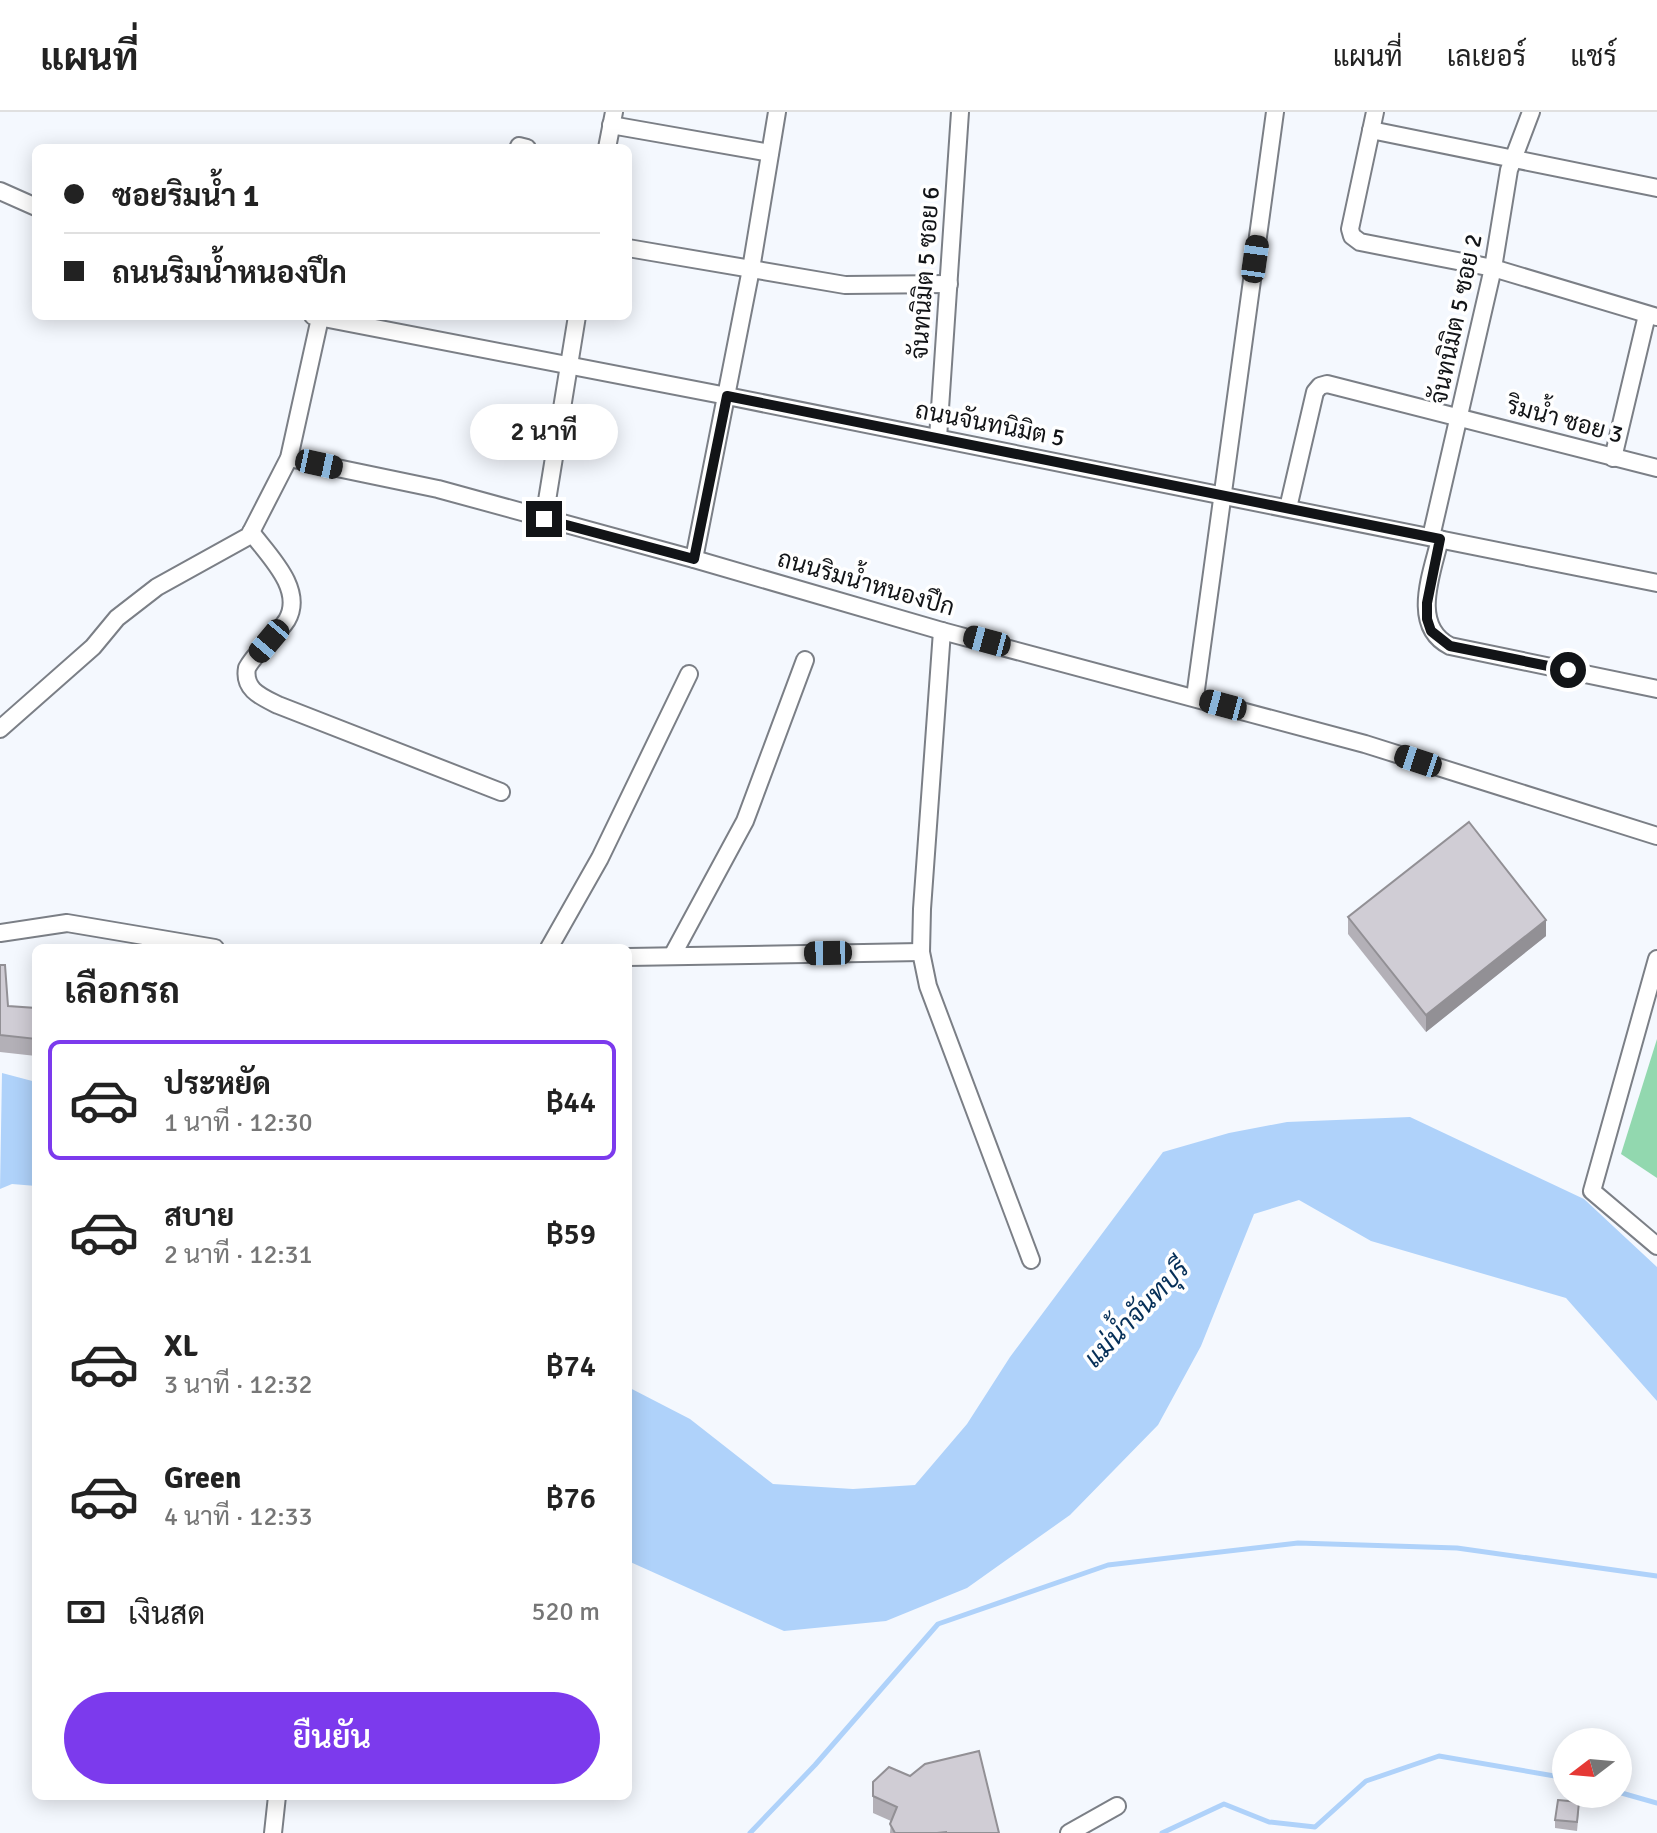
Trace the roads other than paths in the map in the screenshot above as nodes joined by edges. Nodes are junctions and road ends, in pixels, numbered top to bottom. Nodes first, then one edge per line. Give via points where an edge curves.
1 (777, 112) edge
2 (960, 112) edge
3 (1275, 112) edge
4 (1375, 112) edge
5 (1531, 112) edge
6 (612, 118) edge
7 (1371, 130) junction
8 (608, 144) edge
9 (770, 153) junction
10 (1512, 160) junction
11 (1657, 188) edge
12 (0, 191) edge
13 (32, 205) edge
14 (632, 249) edge
15 (1493, 268) junction
16 (751, 269) junction
17 (949, 284) junction
18 (1652, 316) edge
19 (315, 320) edge
20 (332, 320) edge
21 (576, 320) edge
22 (569, 365) junction
23 (727, 396) junction
24 (1460, 417) junction
25 (938, 438) junction
26 (289, 458) junction
27 (1613, 458) junction
28 (1657, 468) edge
29 (1223, 495) junction
30 (1288, 508) junction
31 (544, 519) junction
32 (251, 532) junction
33 (1435, 538) junction
34 (694, 559) junction
35 (1657, 583) edge
36 (942, 631) junction
37 (805, 660) dead end
38 (689, 674) dead end
39 (1657, 689) edge
40 (1195, 697) junction
41 (0, 729) edge
42 (501, 792) dead end
43 (1657, 836) edge
44 (0, 933) edge
45 (191, 944) edge
46 (551, 944) edge
47 (921, 952) junction
48 (672, 956) junction
49 (632, 957) edge
50 (1657, 959) edge
51 (1657, 1246) edge
52 (1031, 1260) dead end
53 (277, 1800) edge
54 (1117, 1806) dead end
55 (273, 1833) edge
56 (1069, 1833) edge

1 - 9 street
2 - 17 street, จันทนิมิต 5 ซอย 6
3 - 29 street
4 - 7 street
5 - 10 street, จันทนิมิต 5 ซอย 2
6 - 8 street
6 - 9 street
7 - 10 street
7 - 15 street via 1352,236 1360,242
9 - 16 street
10 - 11 street
10 - 15 street, จันทนิมิต 5 ซอย 2
12 - 13 street
14 - 16 street
15 - 18 street
15 - 24 street, จันทนิมิต 5 ซอย 2
16 - 17 street via 845,285
16 - 23 street
17 - 25 street, จันทนิมิต 5 ซอย 6
18 - 27 street
19 - 26 street
20 - 22 street, ถนนจันทนิมิต 5
21 - 22 street
22 - 23 street, ถนนจันทนิมิต 5
22 - 31 street
23 - 25 street, ถนนจันทนิมิต 5
23 - 34 street
24 - 27 street, ริมน้ำ ซอย 3
24 - 30 street, ริมน้ำ ซอย 3 via 1320,386
24 - 33 street, จันทนิมิต 5 ซอย 2
25 - 29 street, ถนนจันทนิมิต 5
26 - 31 street, ถนนริมน้ำหนองปึก via 438,489
26 - 32 street
27 - 28 street, ริมน้ำ ซอย 3
29 - 30 street, ถนนจันทนิมิต 5
29 - 40 street
30 - 33 street, ถนนจันทนิมิต 5
31 - 34 street, ถนนริมน้ำหนองปึก
32 - 41 street via 157,587 117,618 93,647
32 - 42 street via 283,575 291,598 287,619 247,668 251,689 278,705
33 - 35 street, ถนนจันทนิมิต 5
33 - 39 street, จันทนิมิต 5 ซอย 2 via 1427,619 1441,641
34 - 36 street, ถนนริมน้ำหนองปึก
36 - 40 street, ถนนริมน้ำหนองปึก
36 - 47 street
37 - 48 street via 745,821
38 - 46 street via 600,858
40 - 43 street, ถนนริมน้ำหนองปึก
44 - 45 street via 67,923
47 - 48 street
47 - 52 street via 931,996
48 - 49 street
50 - 51 street via 1592,1191
53 - 55 street
54 - 56 street

